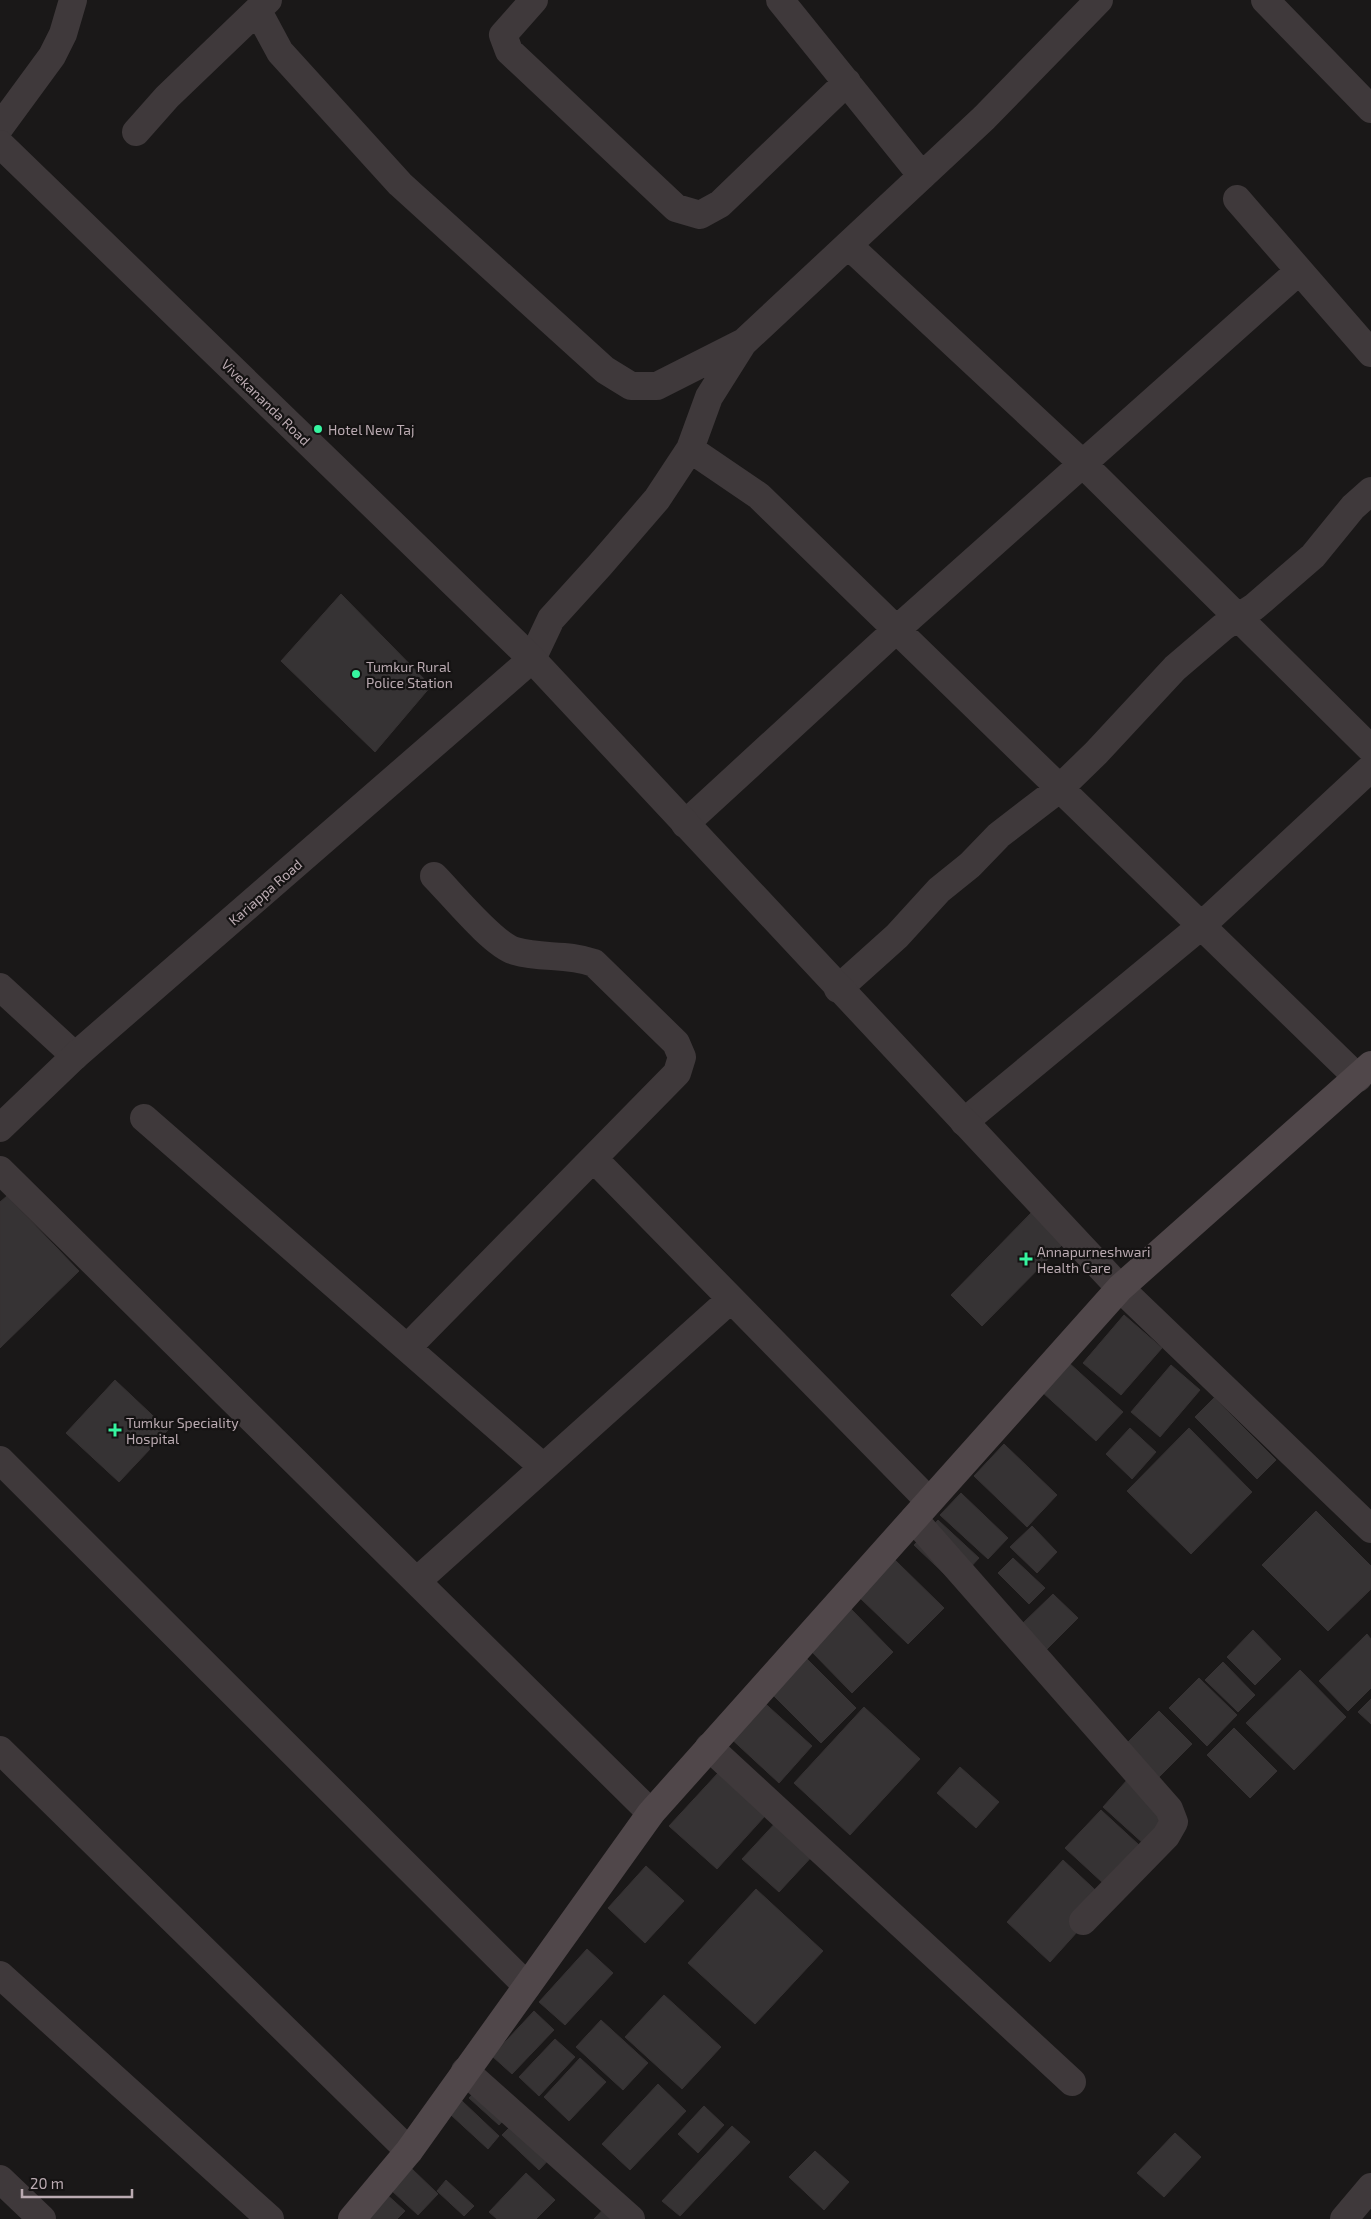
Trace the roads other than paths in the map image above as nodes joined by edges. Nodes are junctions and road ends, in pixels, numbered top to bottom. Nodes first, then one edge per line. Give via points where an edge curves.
1 (73, 0) edge
2 (534, 0) edge
3 (780, 0) edge
4 (1099, 0) edge
5 (1265, 0) edge
6 (263, 6) edge
7 (847, 82) junction
8 (1371, 109) edge
9 (0, 127) edge
10 (136, 132) dead end
11 (0, 144) edge
12 (922, 176) junction
13 (1237, 199) dead end
14 (848, 246) junction
15 (1299, 271) junction
16 (744, 343) junction
17 (1371, 353) edge
18 (690, 449) junction
19 (1083, 464) junction
20 (1371, 491) edge
21 (1238, 617) junction
22 (896, 630) junction
23 (532, 660) junction
24 (1371, 749) edge
25 (1371, 768) edge
26 (1059, 789) junction
27 (686, 824) junction
28 (434, 876) dead end
29 (1201, 926) junction
30 (0, 987) edge
31 (838, 989) junction
32 (75, 1056) junction
33 (1364, 1071) edge
34 (144, 1118) dead end
35 (964, 1122) junction
36 (0, 1128) edge
37 (594, 1159) junction
38 (0, 1170) edge
39 (1120, 1288) junction
40 (731, 1299) junction
41 (407, 1348) junction
42 (0, 1460) edge
43 (543, 1467) junction
44 (921, 1510) junction
45 (1371, 1529) edge
46 (417, 1581) junction
47 (709, 1747) junction
48 (0, 1750) edge
49 (651, 1813) junction
50 (1083, 1921) dead end
51 (0, 1975) edge
52 (527, 1986) junction
53 (466, 2071) junction
54 (1072, 2082) dead end
55 (409, 2151) junction
56 (0, 2179) edge
57 (1371, 2187) edge
58 (42, 2219) edge
59 (270, 2219) edge
60 (352, 2219) edge
61 (631, 2219) edge
62 (1344, 2219) edge

1 - 9 street via 63,34 52,56
2 - 7 street via 502,35 509,51 676,208 700,215 720,204
3 - 7 street
4 - 12 street via 984,118
5 - 8 street
6 - 10 street via 167,97
6 - 16 street via 280,52 400,184 605,370 632,386 657,386
7 - 12 street
11 - 23 street, Vivekananda Road
12 - 14 street
13 - 15 street
14 - 16 street
14 - 19 street
15 - 17 street
15 - 19 street
16 - 18 street via 709,397
18 - 22 street via 759,496
18 - 23 street via 656,499 551,619
19 - 21 street
19 - 22 street
20 - 21 street via 1352,507 1312,556
21 - 24 street
21 - 26 street via 1174,668
22 - 26 street
22 - 27 street
23 - 27 street, Vivekananda Road
23 - 32 street, Kariappa Road
25 - 29 street
26 - 29 street
26 - 31 street via 998,835 970,865 939,890 897,936
27 - 31 street, Vivekananda Road
28 - 37 street via 497,941 512,951 577,957 594,963 676,1043 682,1057 677,1073
29 - 33 street
29 - 35 street
30 - 32 street
31 - 35 street, Vivekananda Road
32 - 36 street, Kariappa Road
33 - 39 main road
34 - 41 street
35 - 39 street, Vivekananda Road
37 - 40 street
37 - 41 street
38 - 46 street
39 - 44 main road
39 - 45 street, Vivekananda Road
40 - 43 street
40 - 44 street
41 - 43 street
42 - 52 street
43 - 46 street
44 - 47 main road
44 - 50 street via 1169,1809 1174,1822 1166,1836
46 - 49 street
47 - 49 main road
47 - 54 street
48 - 55 street
49 - 52 main road
51 - 59 street
52 - 53 main road
53 - 55 main road
53 - 61 street
55 - 60 main road
56 - 58 street
57 - 62 street

